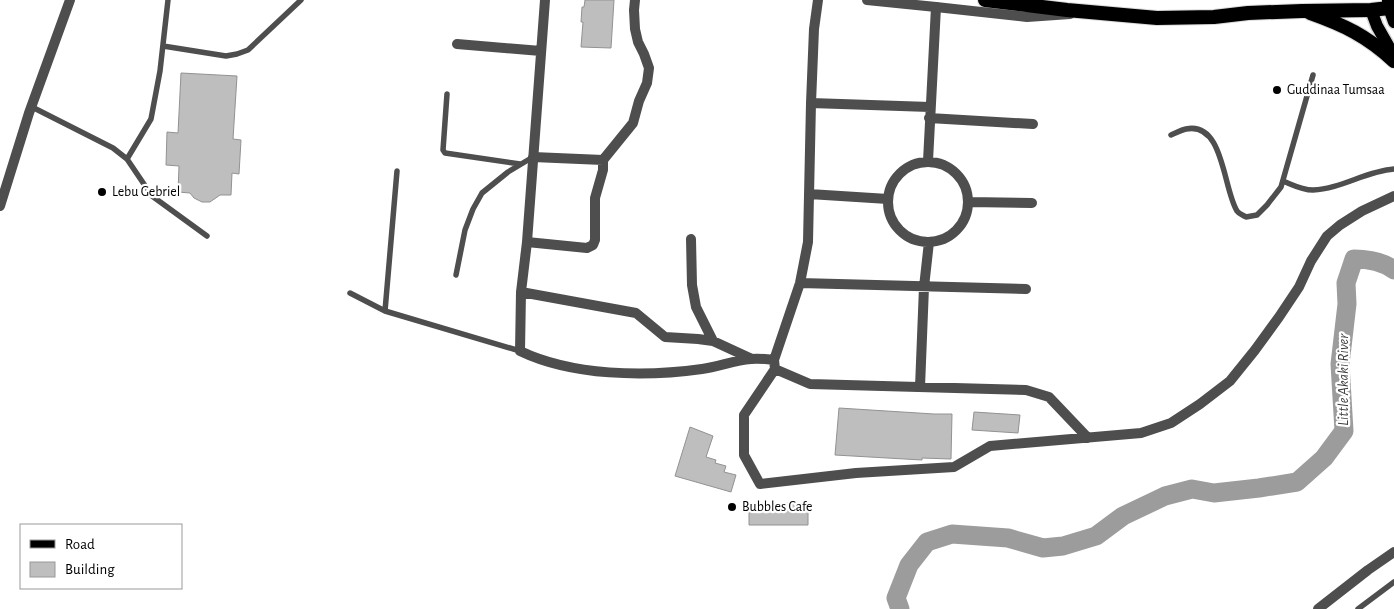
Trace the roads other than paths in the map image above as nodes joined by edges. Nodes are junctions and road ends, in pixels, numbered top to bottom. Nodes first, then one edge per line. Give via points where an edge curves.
1 (70, 0) edge
2 (168, 0) edge
3 (301, 0) edge
4 (545, 0) edge
5 (635, 0) edge
6 (818, 0) edge
7 (867, 0) edge
8 (986, 0) edge
9 (1371, 5) edge
10 (1390, 5) edge
11 (936, 7) junction
12 (1302, 10) junction
13 (1090, 12) junction
14 (1394, 22) edge
15 (457, 44) dead end
16 (163, 46) junction
17 (541, 51) junction
18 (1394, 56) edge
19 (1394, 61) edge
20 (1313, 74) dead end
21 (447, 94) dead end
22 (811, 103) junction
23 (32, 107) junction
24 (930, 112) junction
25 (1033, 124) dead end
26 (1171, 136) dead end
27 (533, 157) junction
28 (127, 159) junction
29 (603, 160) junction
30 (928, 161) junction
31 (520, 164) junction
32 (1394, 169) edge
33 (397, 172) dead end
34 (1283, 181) junction
35 (809, 194) junction
36 (1394, 196) edge
37 (888, 199) junction
38 (969, 202) junction
39 (1032, 203) dead end
40 (0, 206) edge
41 (206, 236) dead end
42 (691, 239) dead end
43 (527, 242) junction
44 (929, 242) junction
45 (456, 275) dead end
46 (800, 283) junction
47 (924, 288) junction
48 (1026, 289) dead end
49 (521, 292) junction
50 (350, 293) dead end
51 (385, 312) junction
52 (713, 341) junction
53 (520, 351) junction
54 (752, 359) junction
55 (774, 365) junction
56 (920, 387) junction
57 (1088, 438) junction
58 (1394, 552) edge
59 (1393, 583) edge
60 (1318, 609) edge
61 (1358, 609) edge

1 - 23 street
2 - 16 lane
3 - 16 lane via 248,50 237,54 226,56
4 - 17 street
5 - 29 street via 635,29 649,68 647,83 633,123
6 - 22 street
7 - 11 street
8 - 13 highway
9 - 10 highway
9 - 12 highway
9 - 18 main road via 1377,26
10 - 14 main road
11 - 13 street via 1027,18
11 - 24 street
12 - 13 highway via 1157,18
12 - 19 highway via 1369,40
15 - 17 street
16 - 28 lane via 151,119
17 - 27 street
20 - 34 lane
21 - 31 lane via 445,154
22 - 24 street
22 - 35 street
23 - 28 lane via 113,148
23 - 40 street
24 - 25 street
24 - 30 street
26 - 34 lane via 1186,129 1197,129 1210,137 1238,212 1246,217 1257,215
27 - 29 street
27 - 31 lane
27 - 43 street
28 - 41 lane via 152,196
29 - 43 street via 595,198 593,245 587,248
30 - 37 street via 907,168 898,176
30 - 38 street via 953,170 961,179
31 - 45 lane via 482,193 465,230
32 - 34 lane via 1372,172 1313,190
33 - 51 lane
35 - 37 street
35 - 46 street via 808,242
36 - 57 street via 1362,211 1327,236 1279,317 1230,381 1171,423 1141,433
37 - 44 street via 895,224 916,240
38 - 39 street
38 - 44 street via 966,214 952,234
42 - 52 street via 696,307
43 - 49 street
44 - 47 street
46 - 47 street
46 - 55 street
47 - 48 street
47 - 56 street
49 - 52 street via 636,313 665,337
49 - 53 street
50 - 51 lane
51 - 53 lane
52 - 54 street
53 - 54 street via 561,366 599,372 681,372
54 - 55 street
55 - 56 street via 810,384
55 - 57 street via 744,416 744,455 760,484 856,473 954,467 990,446
56 - 57 street via 1026,390 1049,397
58 - 60 street
59 - 61 lane

